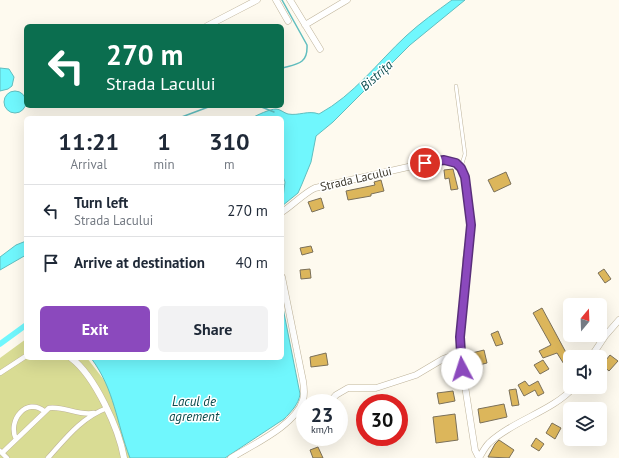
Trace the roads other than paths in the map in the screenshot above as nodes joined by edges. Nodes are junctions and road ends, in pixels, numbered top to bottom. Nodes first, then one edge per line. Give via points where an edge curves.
1 (257, 0) edge
2 (276, 0) edge
3 (290, 0) edge
4 (347, 0) edge
5 (288, 21) dead end
6 (211, 24) edge
7 (305, 25) junction
8 (320, 49) dead end
9 (456, 86) dead end
10 (461, 168) junction
11 (284, 211) edge
12 (284, 287) edge
13 (619, 320) edge
14 (596, 350) edge
15 (460, 354) junction
16 (24, 357) edge
17 (73, 360) edge
18 (0, 373) edge
19 (338, 394) edge
20 (566, 394) edge
21 (106, 408) junction
22 (44, 411) junction
23 (94, 413) junction
24 (16, 439) junction
25 (1, 452) edge
26 (7, 458) edge
27 (48, 458) edge
28 (124, 458) edge
29 (231, 458) edge
30 (479, 458) edge

1 - 6 street
2 - 5 street
3 - 7 street
4 - 7 street
7 - 8 street
9 - 10 lane via 464,154
10 - 11 street, Strada Lacului via 456,163 439,160 316,188
10 - 15 street via 465,177 471,225 466,259
12 - 29 street via 303,381 304,398 287,423
13 - 14 street
15 - 19 street via 443,359 416,375 376,388 348,388
15 - 30 street via 472,437
16 - 18 street
17 - 21 street via 85,373
20 - 30 street via 489,443
21 - 23 street
21 - 28 street
22 - 23 street via 56,408 83,414
22 - 24 street
22 - 24 street via 33,407 21,411 12,426
23 - 27 street via 81,422
24 - 25 street
25 - 26 street

